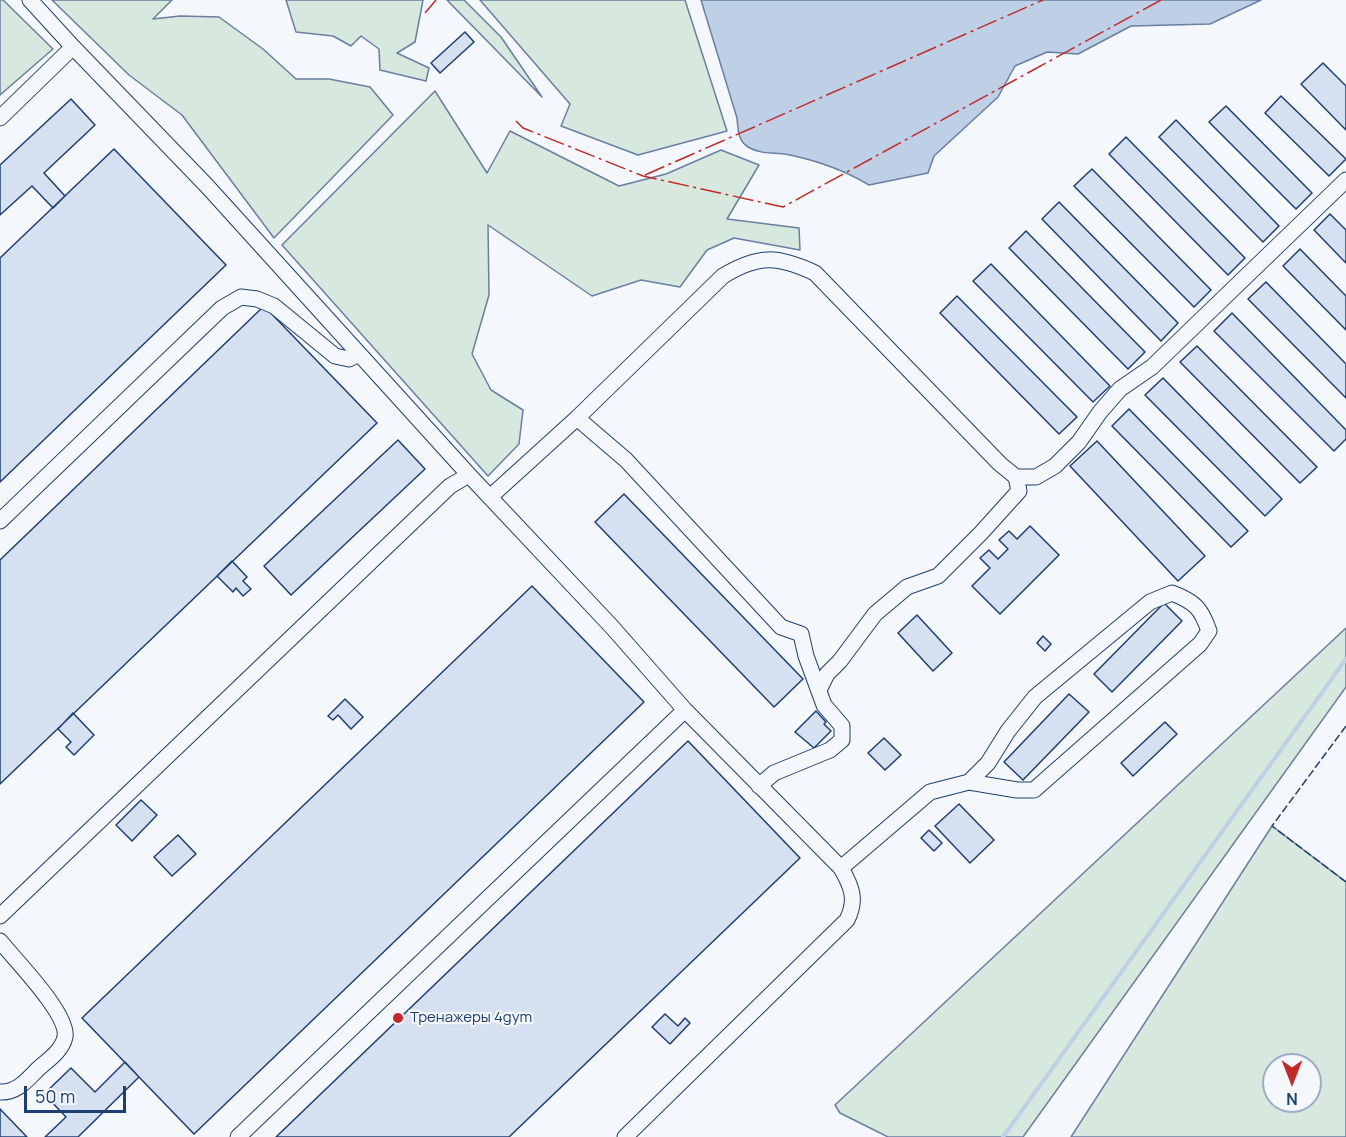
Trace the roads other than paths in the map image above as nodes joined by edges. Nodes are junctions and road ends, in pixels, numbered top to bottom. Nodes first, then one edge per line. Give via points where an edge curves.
1 (30, 0) edge
2 (73, 47) junction
3 (0, 118) edge
4 (1346, 180) edge
5 (359, 354) junction
6 (577, 418) junction
7 (469, 475) junction
8 (1016, 477) junction
9 (490, 497) junction
10 (0, 521) edge
11 (819, 690) junction
12 (685, 710) junction
13 (969, 782) junction
14 (759, 786) junction
15 (841, 868) junction
16 (0, 916) edge
17 (0, 941) edge
18 (0, 1092) edge
19 (238, 1137) edge
20 (625, 1137) edge

1 - 2 lane
2 - 3 lane
2 - 5 lane via 207,186
4 - 8 lane via 1152,367 1120,389 1055,466 1036,477
5 - 7 lane
5 - 10 lane via 349,359 335,356 274,306 241,297 222,309
6 - 8 lane via 723,276 743,264 767,259 791,262 815,273
6 - 9 lane
6 - 11 lane via 626,460 781,627 801,634
7 - 9 lane
7 - 16 lane via 450,486
8 - 11 lane via 1019,491 981,533 938,576 907,587 875,614 827,674
9 - 12 lane
11 - 14 lane via 824,705 842,726 842,740 830,750 774,773
12 - 14 lane
12 - 19 lane
13 - 13 lane via 987,764 1035,697 1150,602 1172,593 1203,613 1209,631 1200,644 1034,790
13 - 15 lane via 930,792
14 - 15 lane
15 - 20 lane via 850,885 853,907 847,920
17 - 18 lane via 54,1005 63,1021 65,1036 58,1050 15,1090

